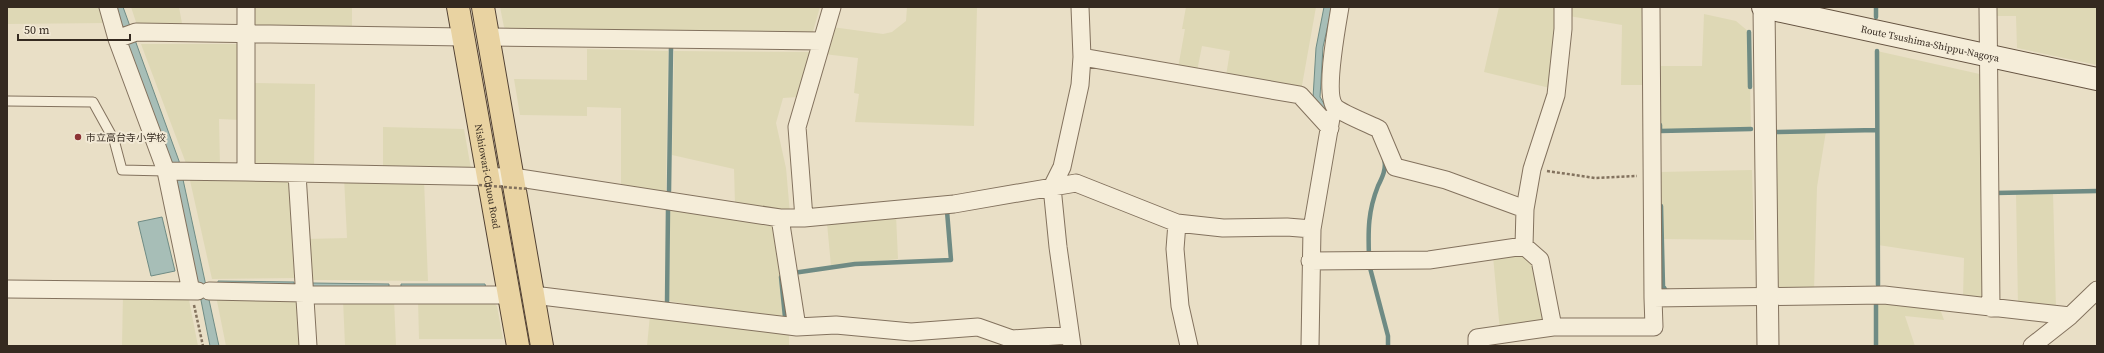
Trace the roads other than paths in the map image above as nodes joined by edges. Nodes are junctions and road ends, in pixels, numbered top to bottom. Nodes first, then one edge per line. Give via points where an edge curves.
1 (108, 7) edge
2 (246, 7) edge
3 (458, 7) edge
4 (483, 7) edge
5 (832, 7) edge
6 (1080, 7) edge
7 (1340, 7) edge
8 (1563, 7) edge
9 (1651, 7) edge
10 (1764, 7) edge
11 (1988, 7) edge
12 (246, 34) junction
13 (124, 36) junction
14 (464, 37) junction
15 (488, 37) junction
16 (822, 41) junction
17 (1988, 56) junction
18 (1082, 57) junction
19 (2097, 79) edge
20 (7, 101) edge
21 (1333, 116) junction
22 (173, 171) junction
23 (246, 172) junction
24 (297, 174) junction
25 (484, 181) junction
26 (521, 183) junction
27 (1052, 187) junction
28 (1525, 209) junction
29 (780, 218) junction
30 (804, 218) junction
31 (1177, 223) junction
32 (1312, 229) junction
33 (1524, 246) junction
34 (1310, 261) junction
35 (7, 289) edge
36 (2097, 290) edge
37 (199, 291) junction
38 (305, 294) junction
39 (533, 294) junction
40 (509, 295) junction
41 (1767, 297) junction
42 (1654, 298) junction
43 (1991, 308) junction
44 (2070, 316) junction
45 (797, 327) junction
46 (1553, 327) junction
47 (1071, 341) edge
48 (308, 346) edge
49 (518, 346) edge
50 (542, 346) edge
51 (1189, 346) edge
52 (1310, 346) edge
53 (1477, 346) edge
54 (1768, 346) edge
55 (2032, 346) edge

1 - 13 street
2 - 12 street
3 - 14 main road, Nishiowari-Chuou Road
4 - 15 main road
5 - 16 street
6 - 18 street
7 - 21 street via 1332,50
8 - 28 street via 1556,95 1532,169
9 - 42 street
10 - 17 main road, Route Tsushima-Shippu-Nagoya
10 - 41 street
11 - 17 street
12 - 13 street
12 - 14 street
12 - 23 street
13 - 22 street
14 - 25 main road, Nishiowari-Chuou Road
15 - 16 street
15 - 26 main road
16 - 30 street via 797,127
17 - 19 main road, Route Tsushima-Shippu-Nagoya
17 - 43 street
18 - 21 street via 1300,95
18 - 27 street via 1080,85 1062,167
20 - 22 lane via 93,102 114,140 122,170
21 - 28 street via 1379,129 1395,168 1446,180
21 - 32 street
22 - 23 street
22 - 37 street
23 - 24 street
24 - 25 street
24 - 38 street
25 - 26 street
25 - 40 main road, Nishiowari-Chuou Road
26 - 29 street
26 - 39 main road
27 - 30 street via 954,204
27 - 31 street via 1076,183
27 - 47 street
28 - 33 street
29 - 30 street
29 - 45 street
31 - 32 street via 1223,228
31 - 51 street via 1175,249 1180,306
32 - 34 street
33 - 34 street via 1429,260
33 - 46 street via 1540,260
34 - 52 street
35 - 37 street
36 - 44 street
37 - 38 street
38 - 40 street
38 - 48 street
39 - 45 street
39 - 50 main road
40 - 49 main road, Nishiowari-Chuou Road
41 - 42 street
41 - 43 street via 1884,295
41 - 54 street
42 - 46 street via 1654,327
43 - 44 street
44 - 55 street
45 - 47 street via 836,325 911,332 978,327 1012,339
46 - 53 street via 1477,338

